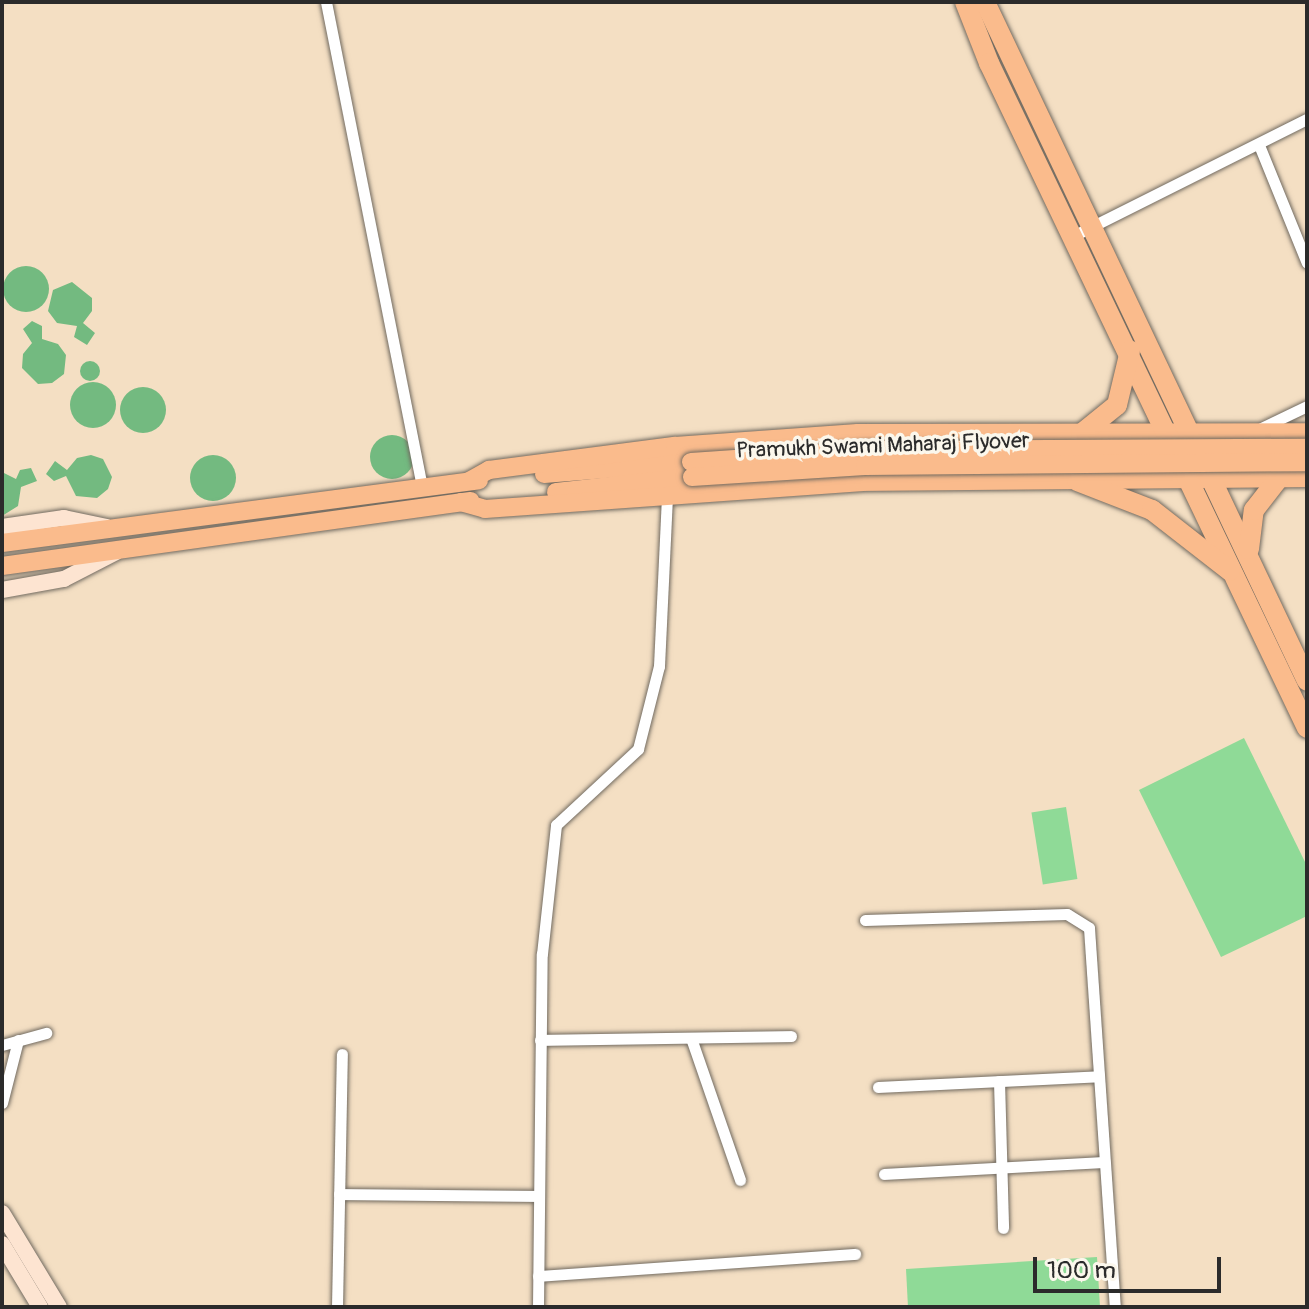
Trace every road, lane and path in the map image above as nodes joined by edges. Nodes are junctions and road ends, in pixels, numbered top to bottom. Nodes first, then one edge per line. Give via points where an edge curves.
1 (326, 2) edge
2 (965, 2) edge
3 (985, 2) edge
4 (1307, 119) edge
5 (1259, 145) junction
6 (1084, 230) junction
7 (1307, 263) edge
8 (1130, 351) junction
9 (1307, 406) edge
10 (1307, 432) edge
11 (1252, 433) junction
12 (1081, 434) junction
13 (1169, 434) junction
14 (1193, 434) junction
15 (1307, 448) edge
16 (1307, 462) edge
17 (1279, 478) junction
18 (1307, 478) edge
19 (1215, 480) junction
20 (469, 481) junction
21 (1077, 481) junction
22 (1191, 481) junction
23 (422, 486) junction
24 (667, 496) junction
25 (461, 502) junction
26 (2, 527) edge
27 (109, 527) junction
28 (2, 543) edge
29 (124, 547) junction
30 (1248, 554) junction
31 (2, 566) edge
32 (1236, 576) junction
33 (2, 590) edge
34 (1307, 681) edge
35 (1307, 728) edge
36 (865, 920) dead end
37 (46, 1033) dead end
38 (791, 1036) dead end
39 (18, 1040) junction
40 (540, 1040) junction
41 (692, 1041) junction
42 (2, 1045) edge
43 (342, 1054) dead end
44 (1099, 1076) junction
45 (999, 1081) junction
46 (878, 1087) dead end
47 (2, 1103) edge
48 (1103, 1162) junction
49 (1001, 1168) junction
50 (884, 1174) dead end
51 (740, 1180) dead end
52 (339, 1194) junction
53 (536, 1196) junction
54 (2, 1213) edge
55 (1003, 1228) dead end
56 (2, 1244) edge
57 (855, 1254) dead end
58 (538, 1276) junction
59 (40, 1307) edge
60 (59, 1307) edge
61 (337, 1307) edge
62 (538, 1307) edge
63 (1115, 1307) edge

1 - 23 street
2 - 6 highway via 989,63
3 - 6 highway
4 - 5 street
5 - 6 street
5 - 7 street
6 - 8 highway
6 - 14 highway
8 - 12 highway via 1117,405
8 - 13 highway
9 - 11 street
10 - 11 main road
11 - 14 main road
12 - 13 main road
12 - 20 main road via 858,433 675,446 489,470
13 - 14 main road
13 - 22 highway
14 - 19 highway
15 - 20 main road, Pramukh Swami Maharaj Flyover, bridge via 865,450
16 - 25 main road, Pramukh Swami Maharaj Flyover, bridge via 865,466 692,477
17 - 18 main road
17 - 19 main road
17 - 30 highway via 1254,510
19 - 22 main road
19 - 30 highway
20 - 23 main road
21 - 22 main road
21 - 24 main road via 863,482
21 - 32 highway via 1152,510
22 - 32 highway
23 - 27 main road
24 - 25 main road via 485,509
24 - 40 street via 659,666 638,749 556,825 542,954
25 - 29 main road
26 - 27 main road via 64,518
27 - 28 main road
29 - 31 main road
29 - 33 main road via 64,579
30 - 34 highway
32 - 35 highway
36 - 44 street via 1067,914 1083,920 1092,937
37 - 39 street
38 - 41 street
39 - 42 street
39 - 47 street
40 - 41 street
40 - 53 street
41 - 51 street
43 - 52 street
44 - 45 street
44 - 48 street
45 - 46 street
45 - 49 street
48 - 49 street
48 - 63 street
49 - 50 street
49 - 55 street
52 - 53 street
52 - 61 street
53 - 58 street
54 - 60 main road
56 - 59 main road
57 - 58 street
58 - 62 street

